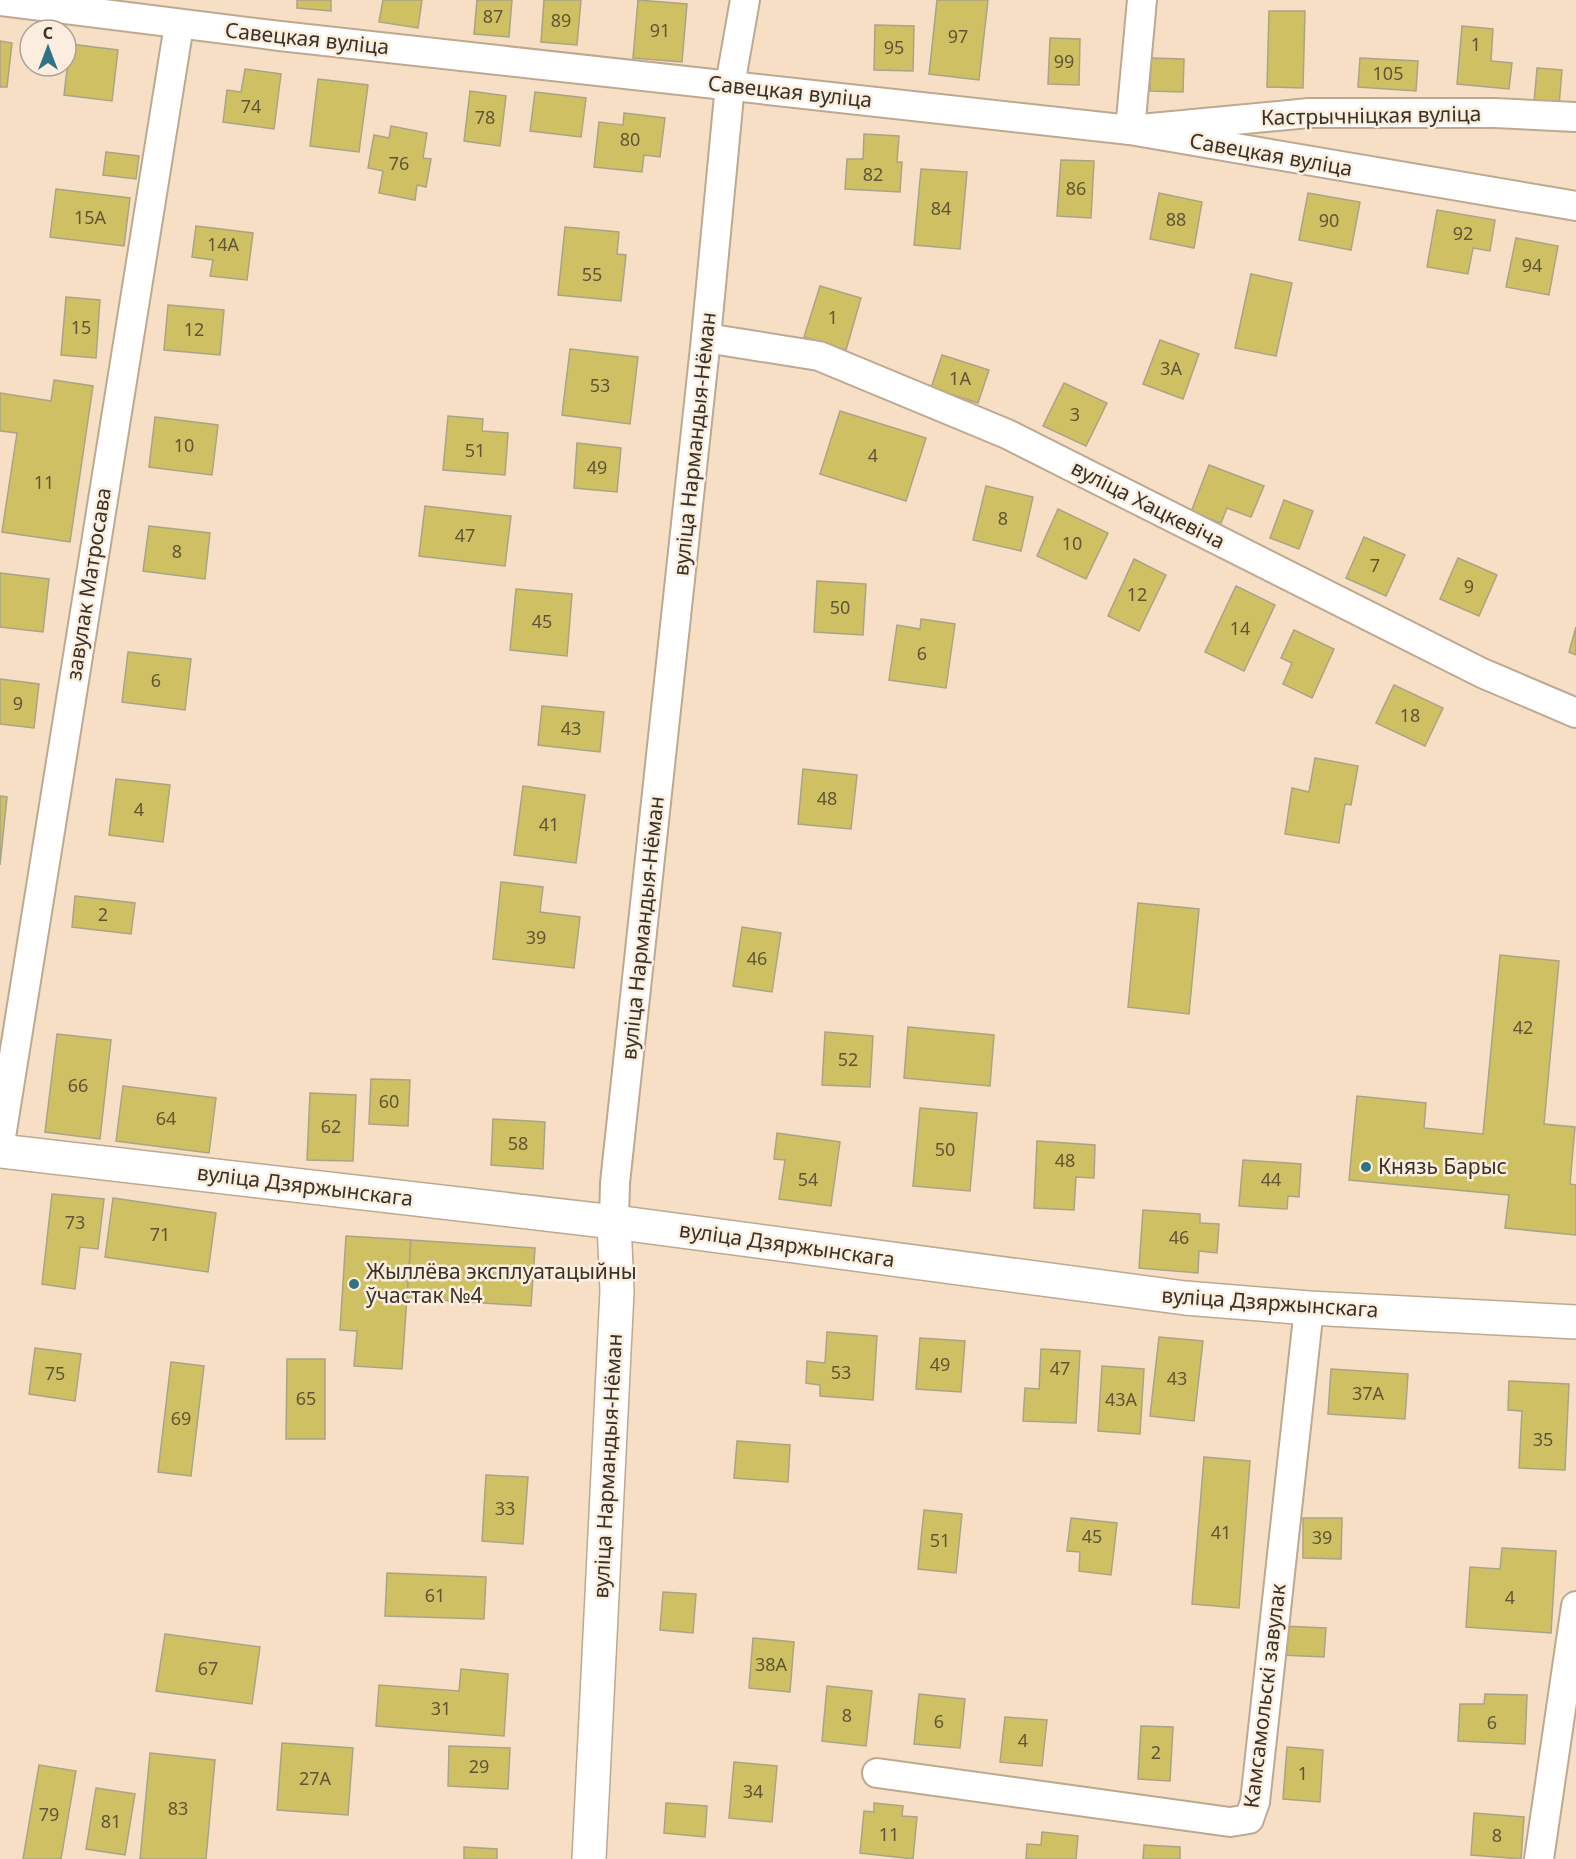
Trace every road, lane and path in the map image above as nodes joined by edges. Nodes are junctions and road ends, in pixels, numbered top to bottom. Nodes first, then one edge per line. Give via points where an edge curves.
1 (745, 0) edge
2 (1142, 0) edge
3 (0, 1) edge
4 (179, 25) junction
5 (730, 85) junction
6 (1576, 117) edge
7 (1130, 130) junction
8 (1576, 206) edge
9 (706, 338) junction
10 (1576, 713) edge
11 (0, 1143) edge
12 (0, 1151) edge
13 (614, 1222) junction
14 (1309, 1308) junction
15 (1576, 1322) edge
16 (1576, 1606) edge
17 (877, 1773) dead end
18 (589, 1859) edge
19 (1539, 1859) edge

1 - 5 street, вуліца Нармандыя-Нёман
2 - 7 street
3 - 4 street, Савецкая вуліца
4 - 5 street, Савецкая вуліца
4 - 11 street, завулак Матросава
5 - 7 street, Савецкая вуліца
5 - 9 street, вуліца Нармандыя-Нёман
6 - 7 street, Кастрычніцкая вуліца via 1309,113
7 - 8 street, Савецкая вуліца
9 - 10 street, вуліца Хацкевіча via 819,356 1007,434 1482,673
9 - 13 street, вуліца Нармандыя-Нёман
12 - 13 street, вуліца Дзяржынскага
13 - 14 street, вуліца Дзяржынскага via 1185,1298
13 - 18 street, вуліца Нармандыя-Нёман via 617,1291
14 - 15 street, вуліца Дзяржынскага
14 - 17 street, Камсамольскі завулак via 1255,1802 1249,1819 1230,1822
16 - 19 street

